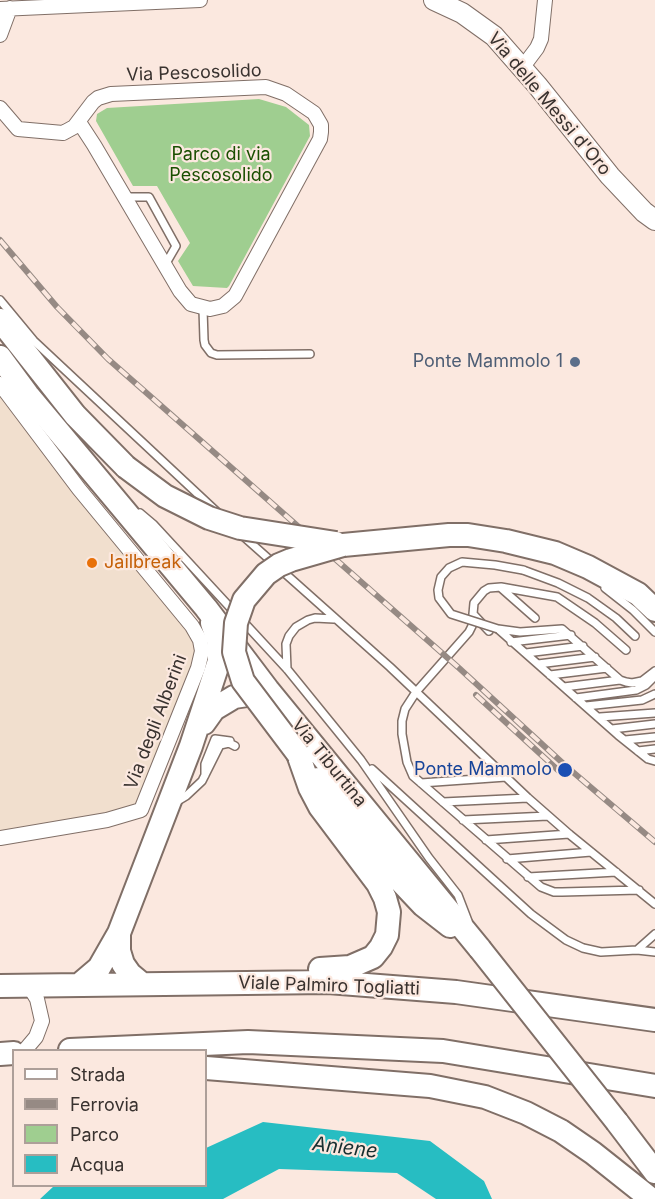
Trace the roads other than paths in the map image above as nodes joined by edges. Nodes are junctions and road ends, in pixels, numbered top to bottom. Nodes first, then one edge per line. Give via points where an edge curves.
1 (200, 0) edge
2 (434, 0) edge
3 (545, 0) edge
4 (35, 3) edge
5 (5, 8) edge
6 (0, 35) edge
7 (522, 68) junction
8 (0, 108) edge
9 (79, 122) junction
10 (125, 197) junction
11 (655, 220) edge
12 (165, 265) junction
13 (0, 300) edge
14 (203, 309) junction
15 (0, 320) edge
16 (310, 354) dead end
17 (0, 357) edge
18 (0, 384) edge
19 (98, 480) junction
20 (343, 544) junction
21 (542, 549) junction
22 (501, 587) junction
23 (646, 597) edge
24 (206, 608) junction
25 (472, 614) junction
26 (651, 617) edge
27 (536, 618) dead end
28 (337, 620) junction
29 (498, 629) junction
30 (489, 631) dead end
31 (655, 632) edge
32 (571, 635) junction
33 (635, 636) dead end
34 (511, 642) junction
35 (583, 646) junction
36 (626, 650) dead end
37 (526, 653) junction
38 (595, 657) junction
39 (538, 664) junction
40 (607, 668) junction
41 (287, 669) junction
42 (655, 673) edge
43 (550, 675) junction
44 (620, 680) junction
45 (564, 687) junction
46 (416, 692) junction
47 (655, 694) edge
48 (576, 698) junction
49 (586, 706) junction
50 (655, 713) edge
51 (288, 714) junction
52 (600, 717) junction
53 (655, 724) edge
54 (612, 729) junction
55 (655, 737) edge
56 (625, 740) junction
57 (191, 746) junction
58 (235, 746) dead end
59 (655, 749) edge
60 (638, 751) junction
61 (361, 760) junction
62 (655, 761) edge
63 (506, 777) junction
64 (421, 783) junction
65 (528, 798) junction
66 (443, 802) junction
67 (168, 806) junction
68 (548, 816) junction
69 (463, 820) junction
70 (569, 834) junction
71 (351, 835) junction
72 (0, 838) edge
73 (486, 840) junction
74 (591, 852) junction
75 (507, 859) junction
76 (616, 872) junction
77 (528, 877) junction
78 (639, 890) junction
79 (655, 904) edge
80 (118, 933) junction
81 (655, 934) edge
82 (480, 949) junction
83 (637, 950) junction
84 (655, 952) edge
85 (229, 982) junction
86 (142, 984) junction
87 (79, 985) junction
88 (0, 986) edge
89 (29, 986) junction
90 (651, 1018) edge
91 (25, 1049) edge
92 (104, 1049) edge
93 (207, 1068) edge
94 (655, 1086) edge
95 (655, 1172) edge
96 (651, 1199) edge

1 - 4 street
2 - 7 street, Via delle Messi d'Oro via 477,22
3 - 7 street via 541,39
4 - 5 street
5 - 6 street
7 - 11 street, Via delle Messi d'Oro via 610,176
8 - 9 street via 14,127 23,131 63,133
9 - 10 street
9 - 14 street, Via Pescosolido via 93,102 111,94 266,87 286,94 318,118 320,139 235,296 224,306
10 - 12 street
10 - 12 lane via 149,197 176,246
12 - 14 street via 185,298
13 - 28 lane via 40,348
14 - 16 lane via 205,345 211,353
15 - 20 main road, bridge via 75,415 126,467 165,496 240,528
17 - 19 main road, Via Tiburtina
18 - 72 street, Via degli Alberini via 192,626 201,645 198,668 141,810 107,820
19 - 24 main road, Via Tiburtina
19 - 41 lane via 153,524
20 - 21 main road via 468,535
20 - 71 main road, bridge via 291,560 255,584 236,623 234,652 243,681 298,754 315,798
21 - 23 main road
21 - 26 lane via 594,580 633,610
22 - 25 lane via 480,594
22 - 27 lane
22 - 36 lane via 557,597
23 - 26 main road
24 - 51 main road, Via Tiburtina
24 - 57 main road via 218,640 219,661
25 - 30 lane
25 - 46 lane via 469,632
26 - 31 lane
28 - 41 lane via 315,618 296,627 286,644
28 - 46 lane
29 - 32 lane via 520,632 559,628
29 - 33 lane, bridge via 448,611 439,594 441,577 448,568 462,562 523,570 588,598
29 - 34 lane
32 - 34 lane
32 - 35 lane
34 - 37 lane
35 - 37 lane
35 - 38 lane
37 - 39 lane
38 - 39 lane
38 - 40 lane
39 - 43 lane
40 - 43 lane
40 - 44 lane
41 - 61 lane
42 - 44 lane via 638,682
42 - 48 lane via 646,685 632,691
43 - 45 lane
44 - 45 lane
45 - 48 lane
46 - 63 lane
46 - 64 lane via 405,709 402,727 407,762
47 - 49 lane via 642,700
48 - 49 lane
49 - 52 lane
50 - 52 lane
51 - 57 main road via 262,696 234,697 214,709
51 - 82 main road, Via Tiburtina
52 - 54 lane
53 - 54 lane
54 - 56 lane
55 - 56 lane
56 - 60 lane
57 - 67 main road
58 - 67 lane via 220,745 202,781
59 - 60 lane
60 - 62 lane
61 - 82 lane via 458,896
61 - 83 lane via 560,936 591,950
63 - 64 lane
63 - 65 lane
64 - 66 lane
65 - 66 lane
65 - 68 lane
66 - 69 lane
67 - 80 main road
68 - 69 lane
68 - 70 lane
69 - 73 lane
70 - 73 lane
70 - 74 lane
71 - 82 main road via 423,905
71 - 85 main road via 388,905 388,930 378,952 350,968 270,970
73 - 75 lane
74 - 75 lane
74 - 76 lane
75 - 77 lane
76 - 77 lane
76 - 78 lane
77 - 78 lane via 546,890
78 - 79 lane
80 - 86 main road via 123,964
80 - 87 main road via 99,968
81 - 83 lane
82 - 95 main road, Via Tiburtina, bridge
83 - 84 lane
85 - 86 main road, Viale Palmiro Togliatti
85 - 90 main road, Viale Palmiro Togliatti via 328,982 417,988
86 - 87 main road, Viale Palmiro Togliatti
87 - 89 main road, Viale Palmiro Togliatti
88 - 89 main road, Viale Palmiro Togliatti
89 - 91 street via 42,1021 41,1029
92 - 94 main road via 249,1042 432,1050
93 - 96 main road via 430,1086 485,1097 561,1131

